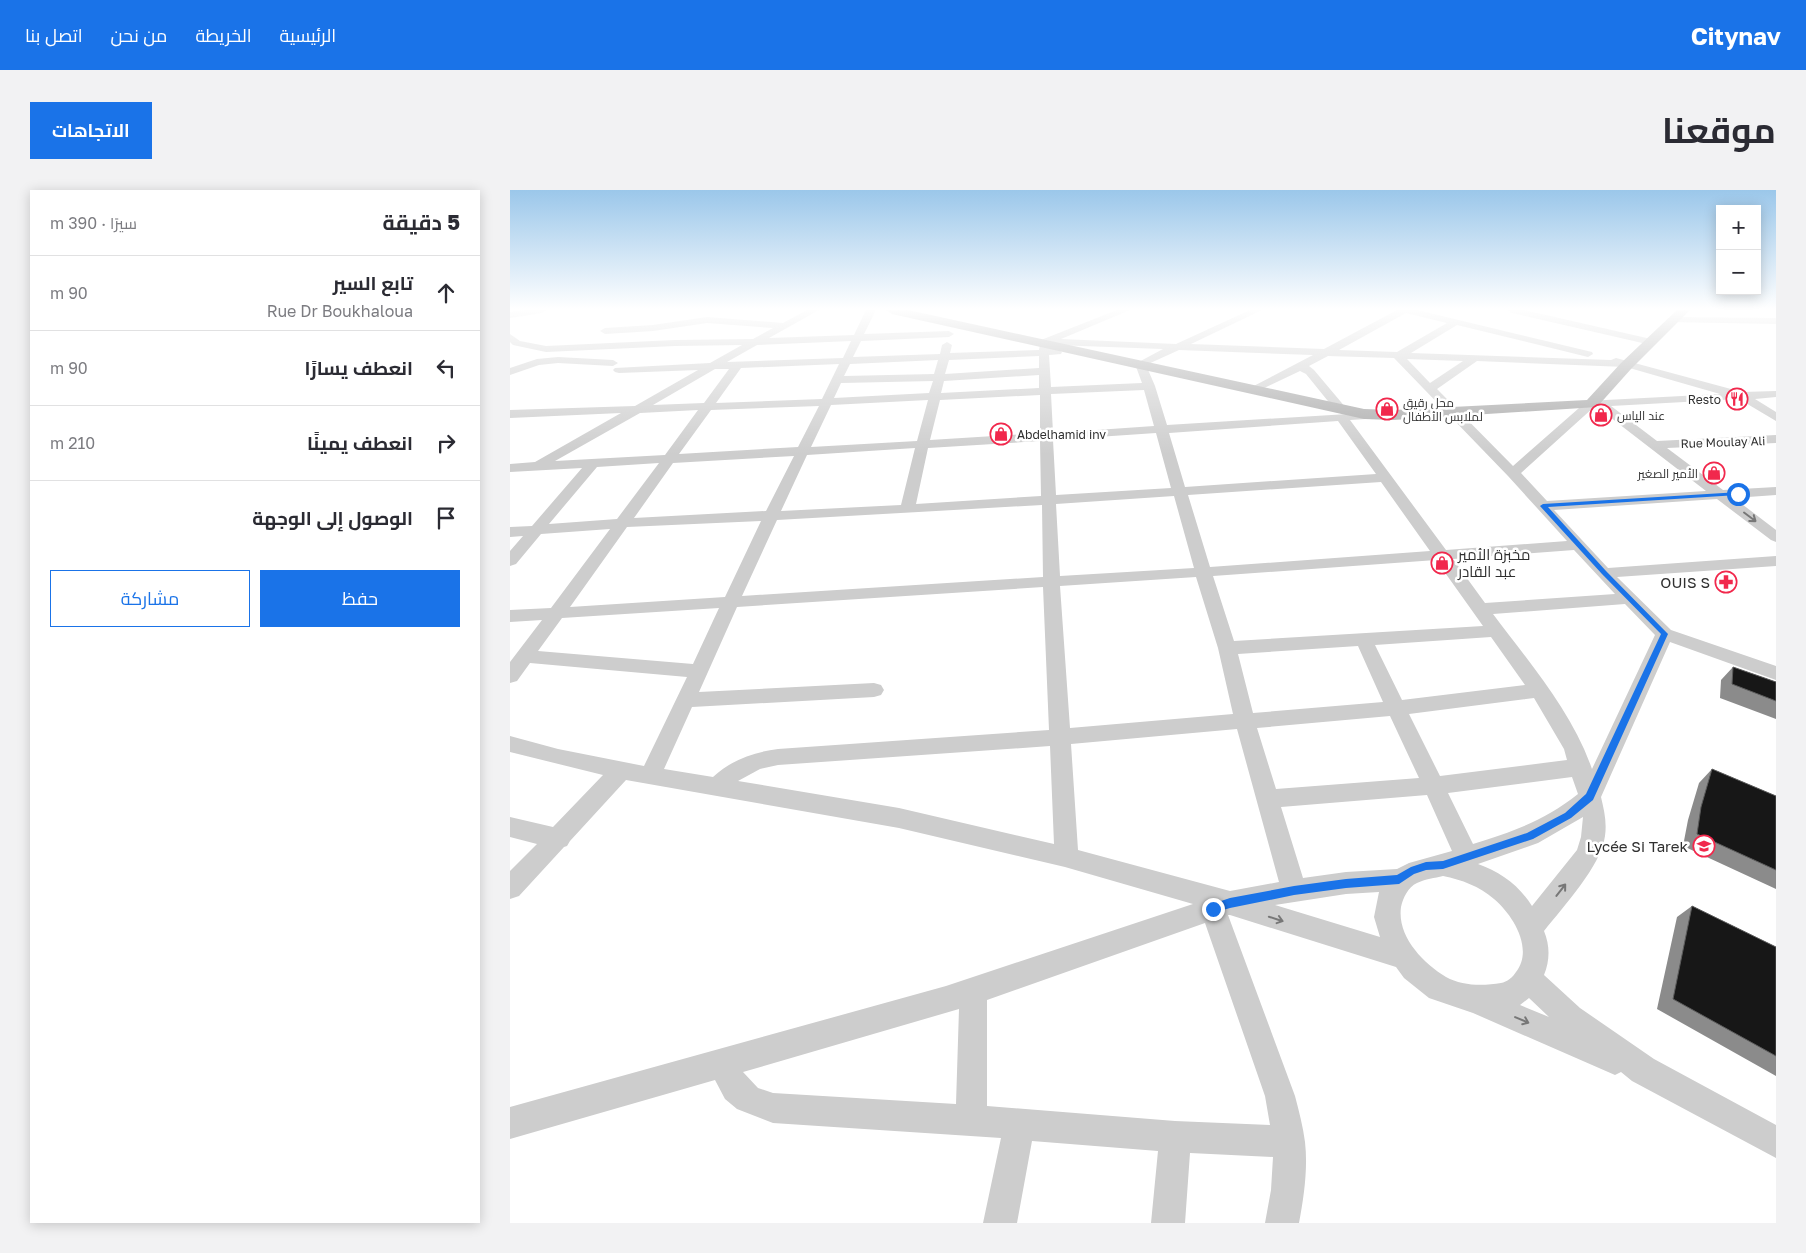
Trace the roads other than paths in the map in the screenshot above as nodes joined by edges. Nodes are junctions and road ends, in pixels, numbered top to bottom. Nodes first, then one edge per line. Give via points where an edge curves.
1 (726, 358) edge
2 (848, 358) edge
3 (920, 358) edge
4 (944, 358) edge
5 (1044, 358) edge
6 (1115, 358) edge
7 (1152, 358) edge
8 (1314, 358) edge
9 (1400, 358) edge
10 (1439, 358) edge
11 (1476, 358) edge
12 (1604, 358) edge
13 (1633, 358) edge
14 (1473, 360) junction
15 (510, 361) edge
16 (537, 362) junction
17 (846, 362) junction
18 (1140, 364) junction
19 (1627, 364) junction
20 (737, 366) junction
21 (1301, 366) junction
22 (710, 367) junction
23 (1044, 371) junction
24 (510, 372) edge
25 (939, 377) junction
26 (837, 380) junction
27 (1149, 386) junction
28 (1430, 388) junction
29 (1254, 389) junction
30 (1044, 391) junction
31 (1776, 394) edge
32 (1742, 396) junction
33 (934, 397) junction
34 (1597, 400) junction
35 (826, 402) junction
36 (1614, 403) junction
37 (707, 406) junction
38 (634, 409) junction
39 (1454, 412) junction
40 (1341, 413) junction
41 (510, 414) edge
42 (1776, 417) edge
43 (1162, 430) junction
44 (1046, 437) junction
45 (1776, 439) edge
46 (922, 444) junction
47 (1670, 444) junction
48 (1654, 445) junction
49 (802, 451) junction
50 (670, 458) junction
51 (594, 462) junction
52 (537, 466) junction
53 (512, 470) edge
54 (1513, 473) junction
55 (1386, 478) junction
56 (1776, 491) edge
57 (1181, 492) junction
58 (1738, 494) junction
59 (1720, 495) junction
60 (1048, 499) junction
61 (1543, 506) junction
62 (907, 509) junction
63 (772, 514) junction
64 (1776, 522) edge
65 (622, 523) junction
66 (536, 530) junction
67 (510, 532) edge
68 (1776, 537) edge
69 (1579, 545) junction
70 (1442, 555) junction
71 (510, 561) edge
72 (1776, 561) edge
73 (1203, 572) junction
74 (1604, 573) junction
75 (1051, 581) junction
76 (1628, 598) junction
77 (732, 601) junction
78 (1481, 609) junction
79 (557, 612) junction
80 (510, 616) edge
81 (1497, 631) junction
82 (1665, 634) junction
83 (1364, 640) junction
84 (1227, 648) junction
85 (526, 656) junction
86 (699, 671) junction
87 (1776, 673) edge
88 (510, 676) edge
89 (874, 690) dead end
90 (1538, 690) junction
91 (685, 700) junction
92 (1397, 708) junction
93 (1245, 720) junction
94 (1060, 737) junction
95 (510, 744) edge
96 (1580, 767) junction
97 (620, 772) junction
98 (650, 776) junction
99 (1433, 786) junction
100 (717, 787) junction
101 (1590, 797) junction
102 (1268, 799) junction
103 (510, 827) edge
104 (559, 839) junction
105 (1067, 857) junction
106 (1455, 861) junction
107 (1399, 880) junction
108 (510, 888) edge
109 (1294, 890) junction
110 (1221, 906) junction
111 (1531, 928) junction
112 (1401, 955) junction
113 (1529, 979) junction
114 (973, 992) junction
115 (1477, 1001) junction
116 (724, 1063) junction
117 (1642, 1070) junction
118 (972, 1120) junction
119 (510, 1124) edge
120 (1020, 1124) junction
121 (1175, 1137) junction
122 (1289, 1142) junction
123 (1776, 1142) edge
124 (1000, 1223) edge
125 (1168, 1223) edge
126 (1282, 1223) edge

1 - 22 street
2 - 17 street
3 - 17 street
4 - 25 street
5 - 23 street
6 - 18 main road
7 - 18 street
8 - 21 street
9 - 28 street
10 - 14 street
11 - 14 street
12 - 19 street
13 - 19 main road
14 - 19 street
14 - 28 street
15 - 16 street
16 - 22 street via 558,360 616,367
16 - 24 street
17 - 20 street
17 - 26 street
18 - 27 street
18 - 29 main road
19 - 32 street
19 - 34 main road
20 - 22 street
20 - 37 street
21 - 29 street
21 - 40 street via 1310,372
22 - 38 street
23 - 25 street
23 - 30 street
25 - 26 street
25 - 33 street
26 - 35 street
27 - 30 street
27 - 43 street
28 - 39 street
29 - 40 main road
30 - 33 street
30 - 44 street
31 - 32 street
32 - 36 street
32 - 42 street
33 - 35 street
33 - 46 street
34 - 36 street
34 - 39 main road
34 - 48 street
34 - 54 street
35 - 37 street
35 - 49 street
36 - 47 street
37 - 38 street
37 - 50 street
38 - 41 street
38 - 52 street
39 - 40 main road
39 - 54 street
40 - 43 street
40 - 55 street
43 - 44 street
43 - 57 street
44 - 46 street
44 - 60 street
45 - 47 street, Rue Moulay Ali
46 - 49 street
46 - 62 street
47 - 48 street, Rue Moulay Ali
47 - 58 street
48 - 59 street
49 - 50 street
49 - 63 street
50 - 51 street
50 - 65 street
51 - 52 street
51 - 66 street
52 - 53 street
54 - 61 street
55 - 57 street
55 - 70 street
56 - 58 street
57 - 60 street
57 - 73 street
58 - 59 street
58 - 64 street
59 - 61 street
59 -> 68 street
60 - 62 street
60 - 75 street
61 - 69 street
62 - 63 street
63 - 65 street
63 - 77 street
65 - 66 street
65 - 79 street
66 - 67 street
66 - 71 street
69 - 70 street
69 - 74 street
70 - 73 street
70 - 78 street
72 - 74 street
73 - 75 street
73 - 84 street
74 - 76 street
75 - 77 street
75 - 94 street
76 - 78 street
76 - 82 street
77 - 79 street
77 - 86 street
78 - 81 street
79 - 80 street
79 - 85 street
81 - 83 street
81 - 90 street
82 - 87 street
82 - 101 street
83 - 84 street
83 - 92 street
84 - 93 street
85 - 86 street
85 - 88 street
86 - 91 street
89 - 91 street
90 - 92 street
90 - 96 street via 1574,748
91 - 98 street
92 - 93 street
92 - 99 street
93 - 94 street
93 - 102 street
94 - 100 street via 765,758 738,769
94 - 105 street
95 - 97 street
96 - 99 street
96 - 101 street
97 - 98 street
97 - 104 street
98 - 100 street
99 - 102 street
99 - 106 street
100 - 105 street via 896,818
101 - 106 street via 1568,816 1530,836
111 -> 101 street via 1587,855 1593,837
102 - 109 street
103 - 104 street
104 - 108 street
105 - 110 street
106 - 107 street via 1411,871
106 - 111 street via 1504,891 1520,908
107 - 109 street
107 - 112 street via 1390,895 1386,913 1390,934
109 - 110 street
110 -> 112 street
110 - 114 street
110 - 122 street via 1280,1096
111 - 113 street via 1536,955
112 - 115 street via 1430,984 1449,994
113 - 115 street via 1508,996
113 - 117 street via 1570,1018
114 - 116 street
114 - 118 street
115 -> 117 street
116 - 118 street via 736,1089 746,1098 773,1108
116 - 119 street
117 - 123 street
118 - 120 street
120 - 121 street
120 - 124 street
121 - 122 street
121 - 125 street
122 - 126 street via 1288,1198

